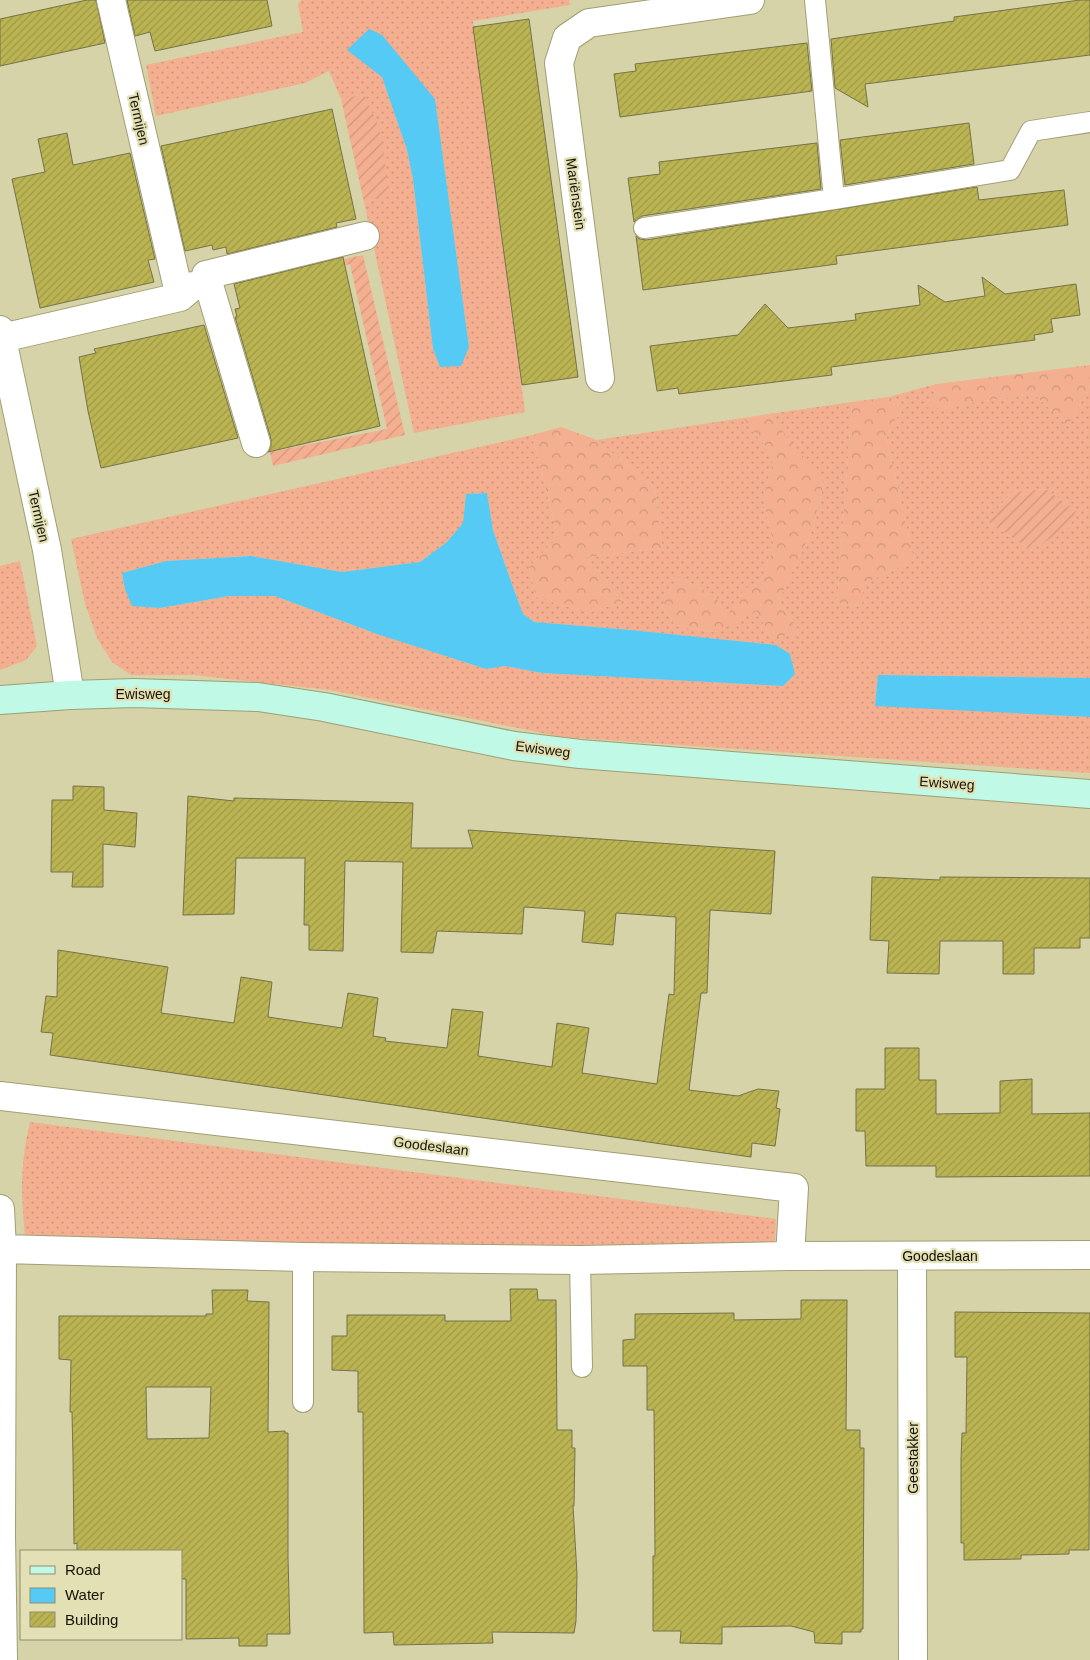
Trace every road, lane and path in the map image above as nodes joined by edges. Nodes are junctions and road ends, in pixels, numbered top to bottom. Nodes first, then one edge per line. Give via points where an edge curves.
1 (111, 0) edge
2 (750, 0) edge
3 (815, 0) edge
4 (587, 12) edge
5 (1090, 122) edge
6 (834, 200) junction
7 (644, 228) dead end
8 (365, 236) dead end
9 (206, 275) junction
10 (180, 297) junction
11 (1, 334) edge
12 (600, 378) dead end
13 (256, 444) dead end
14 (70, 695) junction
15 (0, 700) edge
16 (1090, 794) edge
17 (0, 1096) edge
18 (0, 1209) edge
19 (2, 1249) junction
20 (1090, 1255) edge
21 (790, 1256) junction
22 (303, 1257) junction
23 (912, 1257) junction
24 (580, 1260) junction
25 (582, 1367) dead end
26 (303, 1402) dead end
27 (1, 1536) edge
28 (3, 1660) edge
29 (913, 1660) edge

1 - 10 street, Termijen
2 - 4 street, Mariënstein
3 - 6 lane
4 - 12 street, Mariënstein via 567,38 559,63
5 - 6 lane via 1031,131 1010,170
6 - 7 lane
8 - 9 street, Termijen
9 - 10 street, Termijen
9 - 13 street
10 - 11 street, Termijen
11 - 14 street, Termijen via 47,550
14 - 15 street, Ewisweg
14 - 16 street, Ewisweg via 134,693 258,698 324,707 514,746 580,754
17 - 21 street, Goodeslaan via 794,1188
18 - 19 street
19 - 22 street, Goodeslaan
19 - 27 street
20 - 23 street, Goodeslaan
21 - 23 street, Goodeslaan
21 - 24 street, Goodeslaan
22 - 24 street, Goodeslaan
22 - 26 lane
23 - 29 street, Geestakker
24 - 25 lane
27 - 28 street

